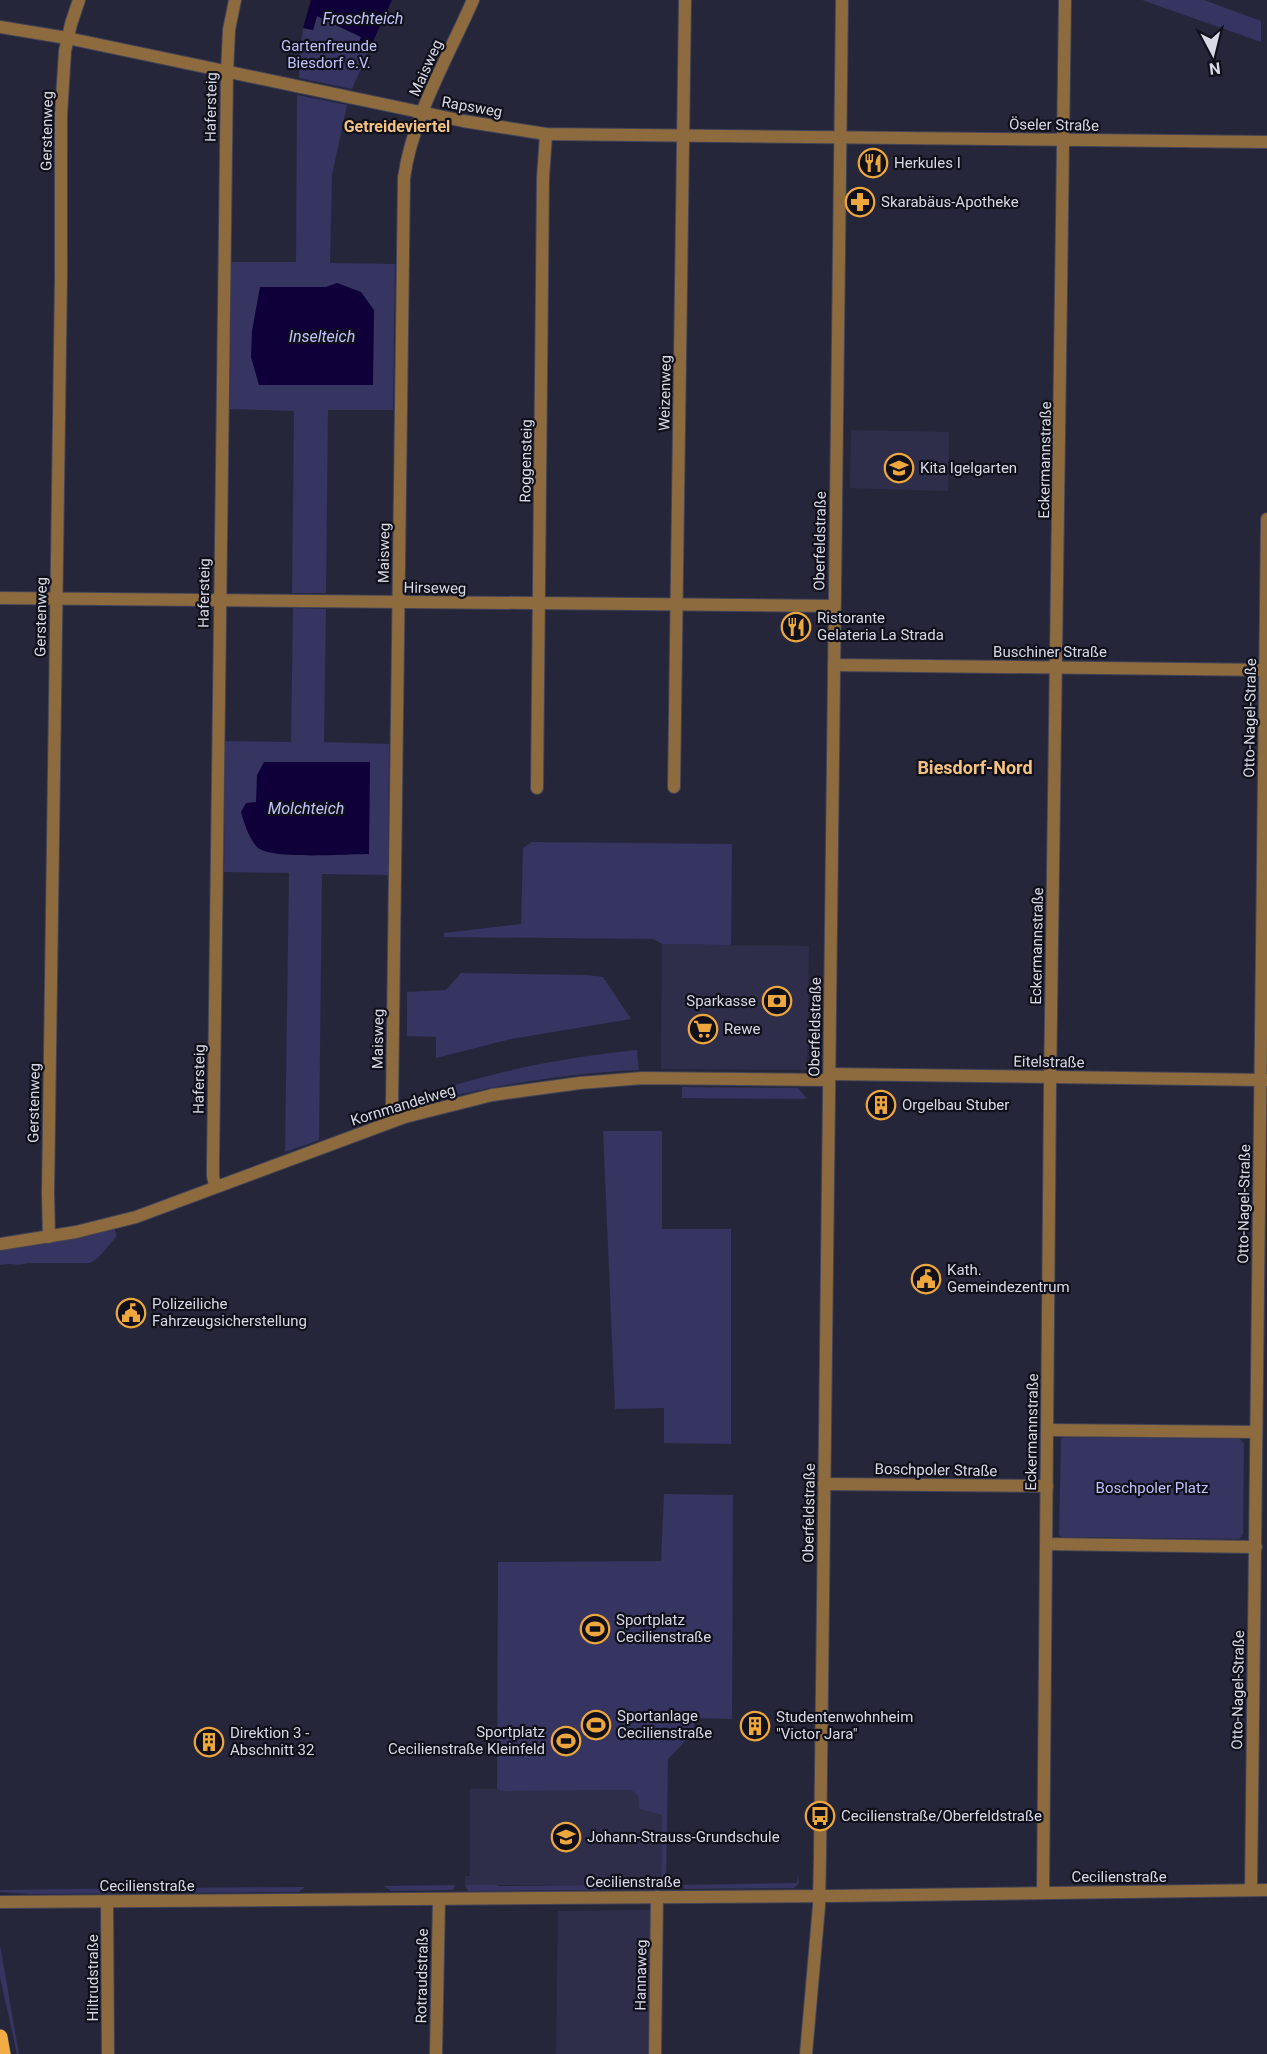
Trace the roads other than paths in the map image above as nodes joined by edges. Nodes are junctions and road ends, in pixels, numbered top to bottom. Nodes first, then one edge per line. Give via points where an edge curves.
1 (79, 0) edge
2 (235, 0) edge
3 (473, 0) edge
4 (685, 0) edge
5 (842, 0) edge
6 (1065, 0) edge
7 (0, 27) edge
8 (67, 38) junction
9 (227, 73) junction
10 (422, 113) junction
11 (546, 134) junction
12 (682, 135) junction
13 (840, 137) junction
14 (1064, 140) junction
15 (1267, 142) edge
16 (1267, 519) edge
17 (0, 598) edge
18 (56, 598) junction
19 (219, 599) junction
20 (399, 602) junction
21 (539, 604) junction
22 (677, 604) junction
23 (834, 606) junction
24 (834, 665) junction
25 (1057, 668) junction
26 (1266, 670) edge
27 (674, 787) dead end
28 (537, 788) dead end
29 (829, 1077) junction
30 (1050, 1077) junction
31 (1264, 1080) edge
32 (396, 1120) junction
33 (216, 1186) junction
34 (49, 1237) junction
35 (0, 1244) edge
36 (1047, 1430) junction
37 (1256, 1432) junction
38 (824, 1484) junction
39 (1047, 1486) junction
40 (1262, 1490) edge
41 (1046, 1544) junction
42 (1256, 1547) junction
43 (1251, 1890) junction
44 (1267, 1890) edge
45 (1043, 1893) junction
46 (819, 1896) junction
47 (657, 1897) junction
48 (439, 1899) junction
49 (0, 1902) edge
50 (107, 1902) junction
51 (0, 2037) edge
52 (3, 2054) edge
53 (108, 2054) edge
54 (436, 2054) edge
55 (655, 2054) edge
56 (806, 2054) edge

1 - 8 street, Gerstenweg
2 - 9 street, Hafersteig
3 - 10 street, Maisweg
4 - 12 street, Weizenweg
5 - 13 street, Oberfeldstraße
6 - 14 street, Eckermannstraße
7 - 8 street, Rapsweg
8 - 9 street, Rapsweg
8 - 18 street, Gerstenweg via 60,115
9 - 10 street, Rapsweg
9 - 19 street, Hafersteig
10 - 11 street, Rapsweg
10 - 20 street, Maisweg via 407,161 404,188
11 - 12 street, Rapsweg
11 - 21 street, Roggensteig
12 - 13 street, Rapsweg
12 - 22 street, Weizenweg
13 - 14 street, Öseler Straße
13 - 23 street, Oberfeldstraße
14 - 15 street, Öseler Straße
14 - 25 street, Eckermannstraße
16 - 26 street, Otto-Nagel-Straße
17 - 18 street, Hirseweg
18 - 19 street, Hirseweg
18 - 34 street, Gerstenweg
19 - 20 street, Hirseweg
19 - 33 street, Hafersteig via 213,1165
20 - 21 street, Hirseweg
20 - 32 street, Maisweg via 392,1104
21 - 22 street, Hirseweg
21 - 28 street, Roggensteig
22 - 23 street, Hirseweg
22 - 27 street, Weizenweg
23 - 24 street, Oberfeldstraße
24 - 25 street, Buschiner Straße
24 - 29 street, Oberfeldstraße
25 - 26 street, Buschiner Straße
25 - 30 street, Eckermannstraße
26 - 31 street, Otto-Nagel-Straße
29 - 30 street, Eitelstraße
29 - 32 street, Kornmandelweg via 608,1080 492,1095
29 - 38 street, Oberfeldstraße
30 - 31 street, Eitelstraße
30 - 36 street, Eckermannstraße
31 - 37 street, Otto-Nagel-Straße
32 - 33 street, Kornmandelweg
33 - 34 street, Kornmandelweg via 146,1214
34 - 35 street, Kornmandelweg
36 - 37 street
36 - 39 street, Eckermannstraße
37 - 40 street, Otto-Nagel-Straße
38 - 39 street, Boschpoler Straße
38 - 46 street, Oberfeldstraße
39 - 41 street, Eckermannstraße
40 - 42 street, Otto-Nagel-Straße
41 - 42 street
41 - 45 street, Eckermannstraße
42 - 43 street, Otto-Nagel-Straße
43 - 44 street, Cecilienstraße
43 - 45 street, Cecilienstraße
45 - 46 street, Cecilienstraße
46 - 47 street, Cecilienstraße
46 - 56 street, Oberfeldstraße
47 - 48 street, Cecilienstraße
47 - 55 street, Hannaweg
48 - 50 street, Cecilienstraße
48 - 54 street, Rotraudstraße
49 - 50 street, Cecilienstraße
50 - 53 street, Hiltrudstraße
51 - 52 main road

